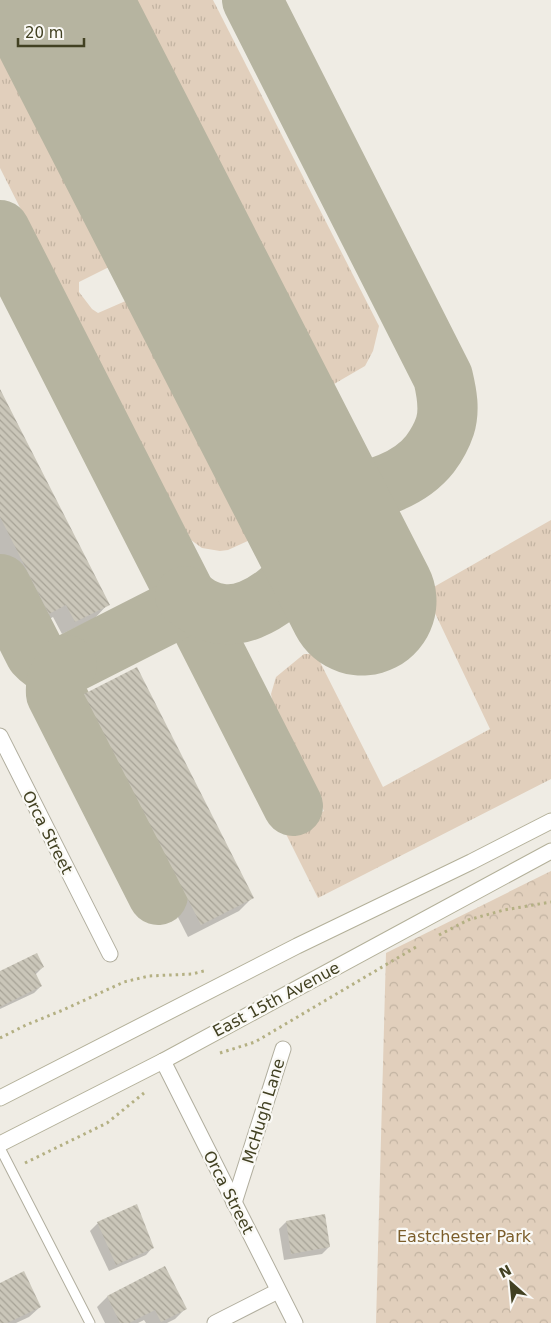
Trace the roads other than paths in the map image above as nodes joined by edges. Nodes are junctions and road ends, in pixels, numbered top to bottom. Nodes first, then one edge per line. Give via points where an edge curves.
1 (0, 736) edge
2 (551, 821) edge
3 (551, 851) edge
4 (110, 954) dead end
5 (282, 1049) dead end
6 (163, 1061) junction
7 (0, 1098) edge
8 (0, 1144) edge
9 (0, 1148) edge
10 (234, 1203) junction
11 (278, 1291) junction
12 (90, 1323) edge
13 (214, 1323) edge
14 (295, 1323) edge

1 - 4 main road, Orca Street
2 - 7 main road
3 - 6 main road, East 15th Avenue
5 - 10 main road, McHugh Lane
6 - 8 main road, East 15th Avenue
6 - 10 main road, Orca Street
9 - 12 lane
10 - 11 main road, Orca Street
11 - 13 main road
11 - 14 main road, Orca Street

